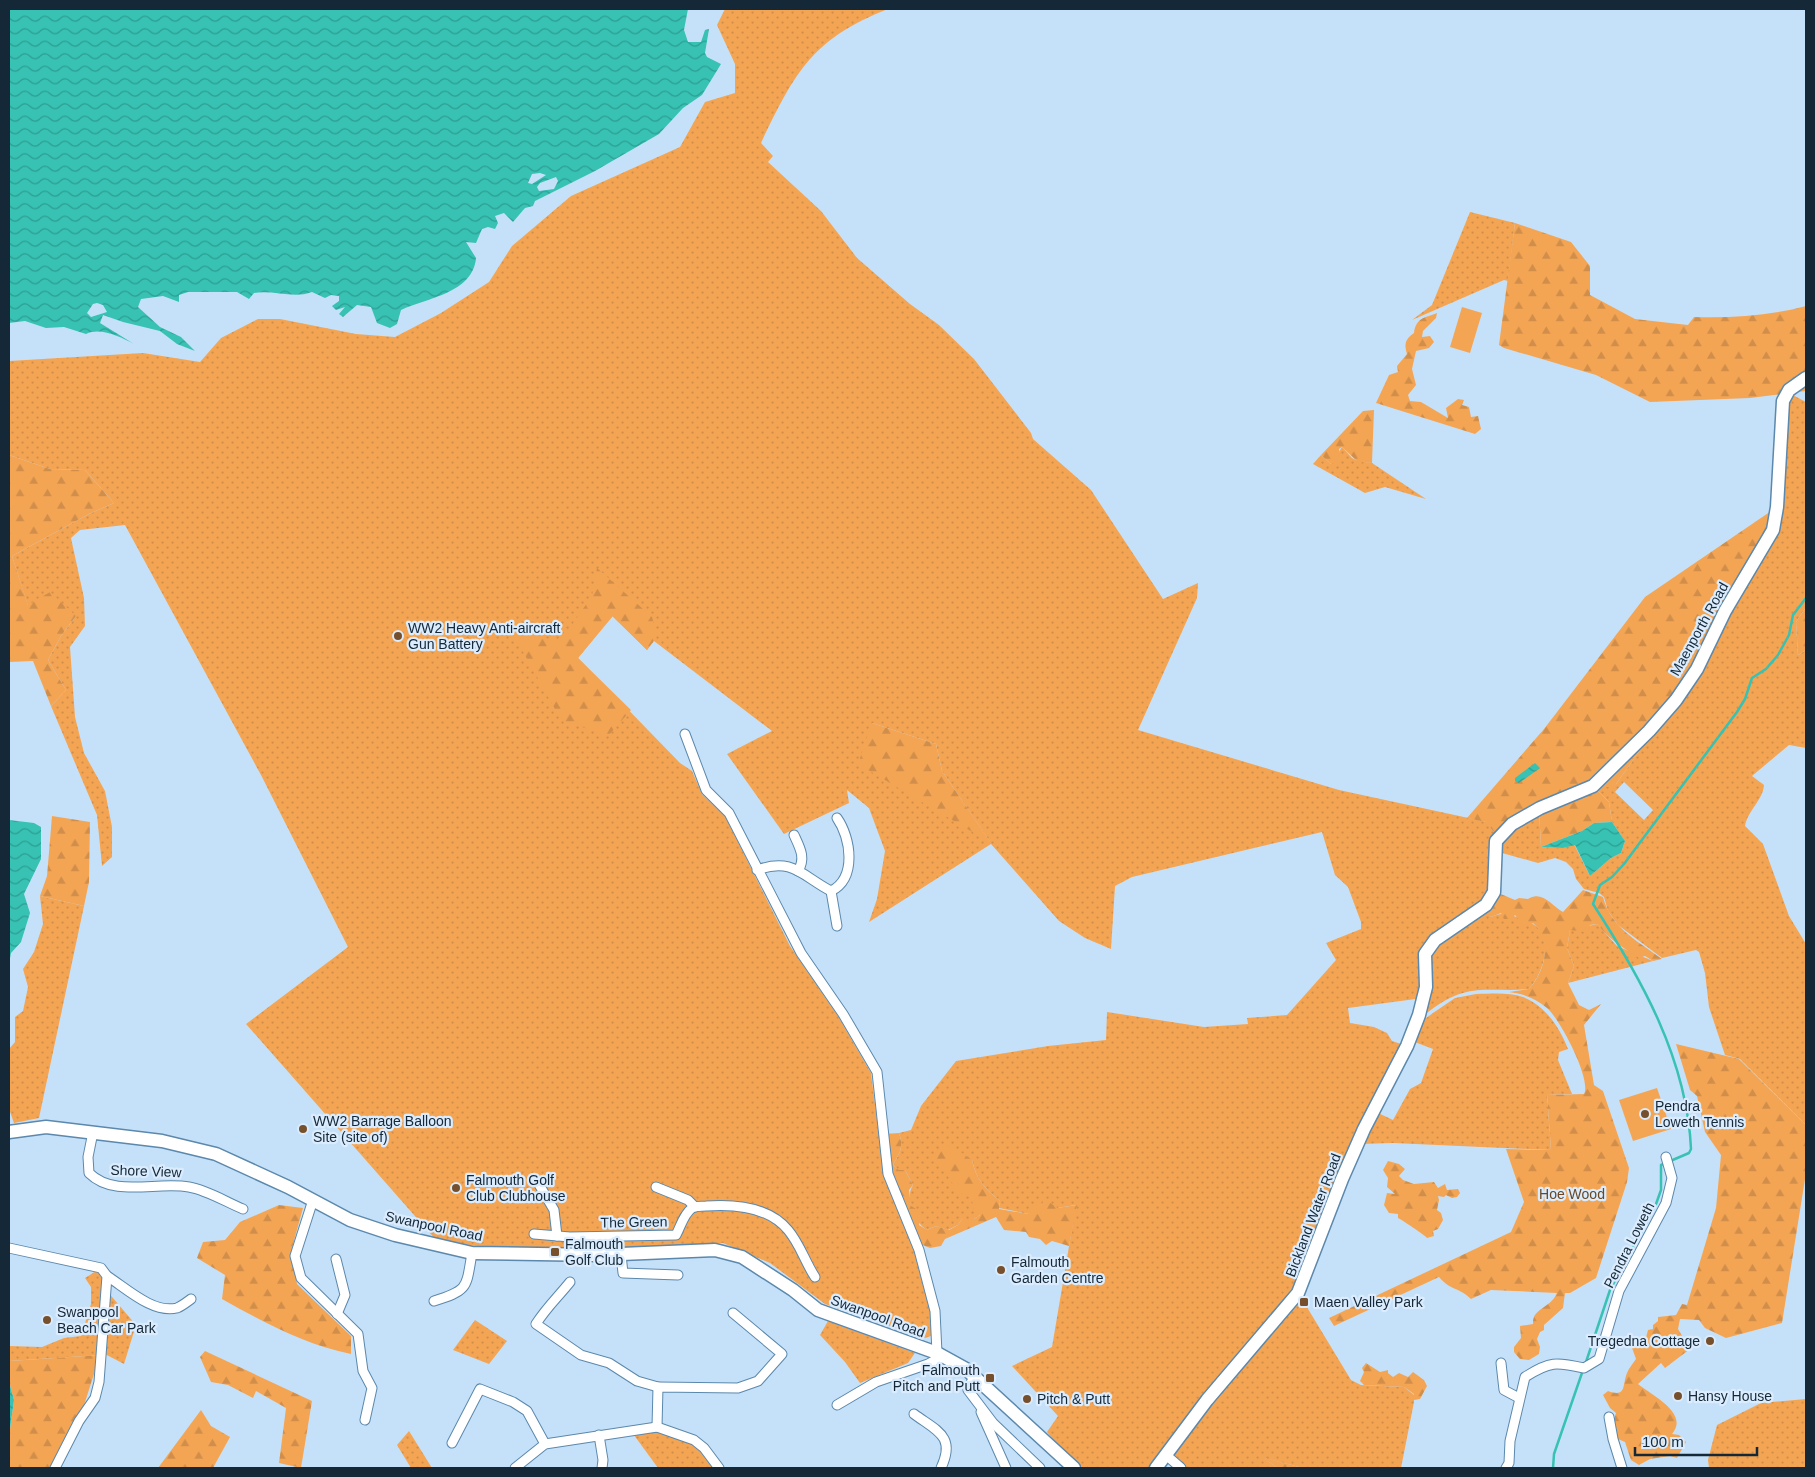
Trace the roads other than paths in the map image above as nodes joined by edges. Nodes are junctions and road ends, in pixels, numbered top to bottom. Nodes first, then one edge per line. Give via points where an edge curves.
1 (1806, 378) edge
2 (685, 734) dead end
3 (837, 818) dead end
4 (794, 835) dead end
5 (1494, 851) joint
6 (757, 870) junction
7 (798, 871) junction
8 (831, 891) junction
9 (837, 926) dead end
10 (9, 1132) edge
11 (93, 1132) junction
12 (1666, 1157) dead end
13 (537, 1181) dead end
14 (656, 1187) dead end
15 (313, 1200) junction
16 (696, 1206) junction
17 (243, 1209) dead end
18 (534, 1234) dead end
19 (557, 1236) junction
20 (9, 1248) edge
21 (472, 1253) junction
22 (621, 1255) junction
23 (336, 1259) dead end
24 (107, 1276) junction
25 (678, 1276) dead end
26 (815, 1277) dead end
27 (570, 1282) dead end
28 (191, 1299) dead end
29 (434, 1301) dead end
30 (733, 1312) dead end
31 (337, 1314) junction
32 (940, 1355) junction
33 (1501, 1363) dead end
34 (974, 1376) junction
35 (658, 1387) junction
36 (1519, 1398) junction
37 (837, 1405) dead end
38 (980, 1407) junction
39 (914, 1414) dead end
40 (1609, 1416) dead end
41 (365, 1420) dead end
42 (657, 1427) junction
43 (599, 1435) junction
44 (452, 1443) dead end
45 (545, 1444) junction
46 (1166, 1455) junction
47 (55, 1468) edge
48 (515, 1468) edge
49 (602, 1468) edge
50 (719, 1468) edge
51 (941, 1468) edge
52 (1006, 1468) edge
53 (1040, 1468) edge
54 (1074, 1468) edge
55 (1156, 1468) edge
56 (1181, 1468) edge
57 (1506, 1468) edge
58 (1622, 1468) edge

1 - 5 street, Maenporth Road via 1789,390 1782,401 1773,530 1697,669 1676,700 1593,786 1540,808 1512,824 1496,841
2 - 6 street via 706,790 729,813
3 - 8 street via 846,830 849,846 847,869 840,887
4 - 7 street via 803,863
5 - 46 street, Bickland Water Road via 1494,892 1486,905 1435,940 1425,954 1426,987 1419,1015 1342,1179 1298,1293 1207,1400
6 - 7 street via 774,863
6 - 32 street via 801,954 843,1014 877,1072 888,1174 919,1250 935,1311
7 - 8 street
8 - 9 street
10 - 11 street, Swanpool Road via 46,1127
11 - 15 street, Swanpool Road via 162,1141 216,1154
11 - 17 street, Shore View via 88,1158 89,1174 97,1182 114,1186 191,1187
12 - 36 street, Pendra Loweth via 1672,1178 1666,1203 1618,1291 1599,1359 1584,1368 1544,1365 1525,1377
13 - 19 street via 554,1210
14 - 16 street, The Green
15 - 21 street, Swanpool Road via 350,1220 394,1235
15 - 31 street via 295,1256 301,1278
16 - 19 street, The Green via 687,1213 676,1235
16 - 26 street via 723,1204 743,1207 777,1220 788,1229
18 - 19 street, The Green
20 - 24 street via 101,1268
21 - 22 street, Swanpool Road
21 - 29 street via 467,1283 458,1293
22 - 25 street via 624,1273
22 - 32 street, Swanpool Road via 715,1250 742,1257 818,1310
23 - 31 street via 345,1294
24 - 28 street via 148,1303 178,1307
24 - 47 street via 95,1398
27 - 35 street via 536,1324 581,1355 609,1363 637,1381
30 - 35 street via 782,1354 758,1381 738,1388
31 - 41 street via 358,1334 362,1371 372,1388
32 - 34 street, Swanpool Road
32 - 37 street via 928,1364 876,1382
33 - 36 street via 1504,1390
34 - 38 street via 968,1390
34 - 54 street, Swanpool Road
35 - 42 street
36 - 57 street, Pendra Loweth
38 - 52 street
38 - 53 street
39 - 51 street via 941,1435 948,1446
40 - 58 street
42 - 43 street
42 - 50 street via 694,1440
43 - 45 street
43 - 49 street
44 - 45 street via 480,1389 527,1411
45 - 48 street
46 - 55 street, Bickland Water Road
46 - 56 street

